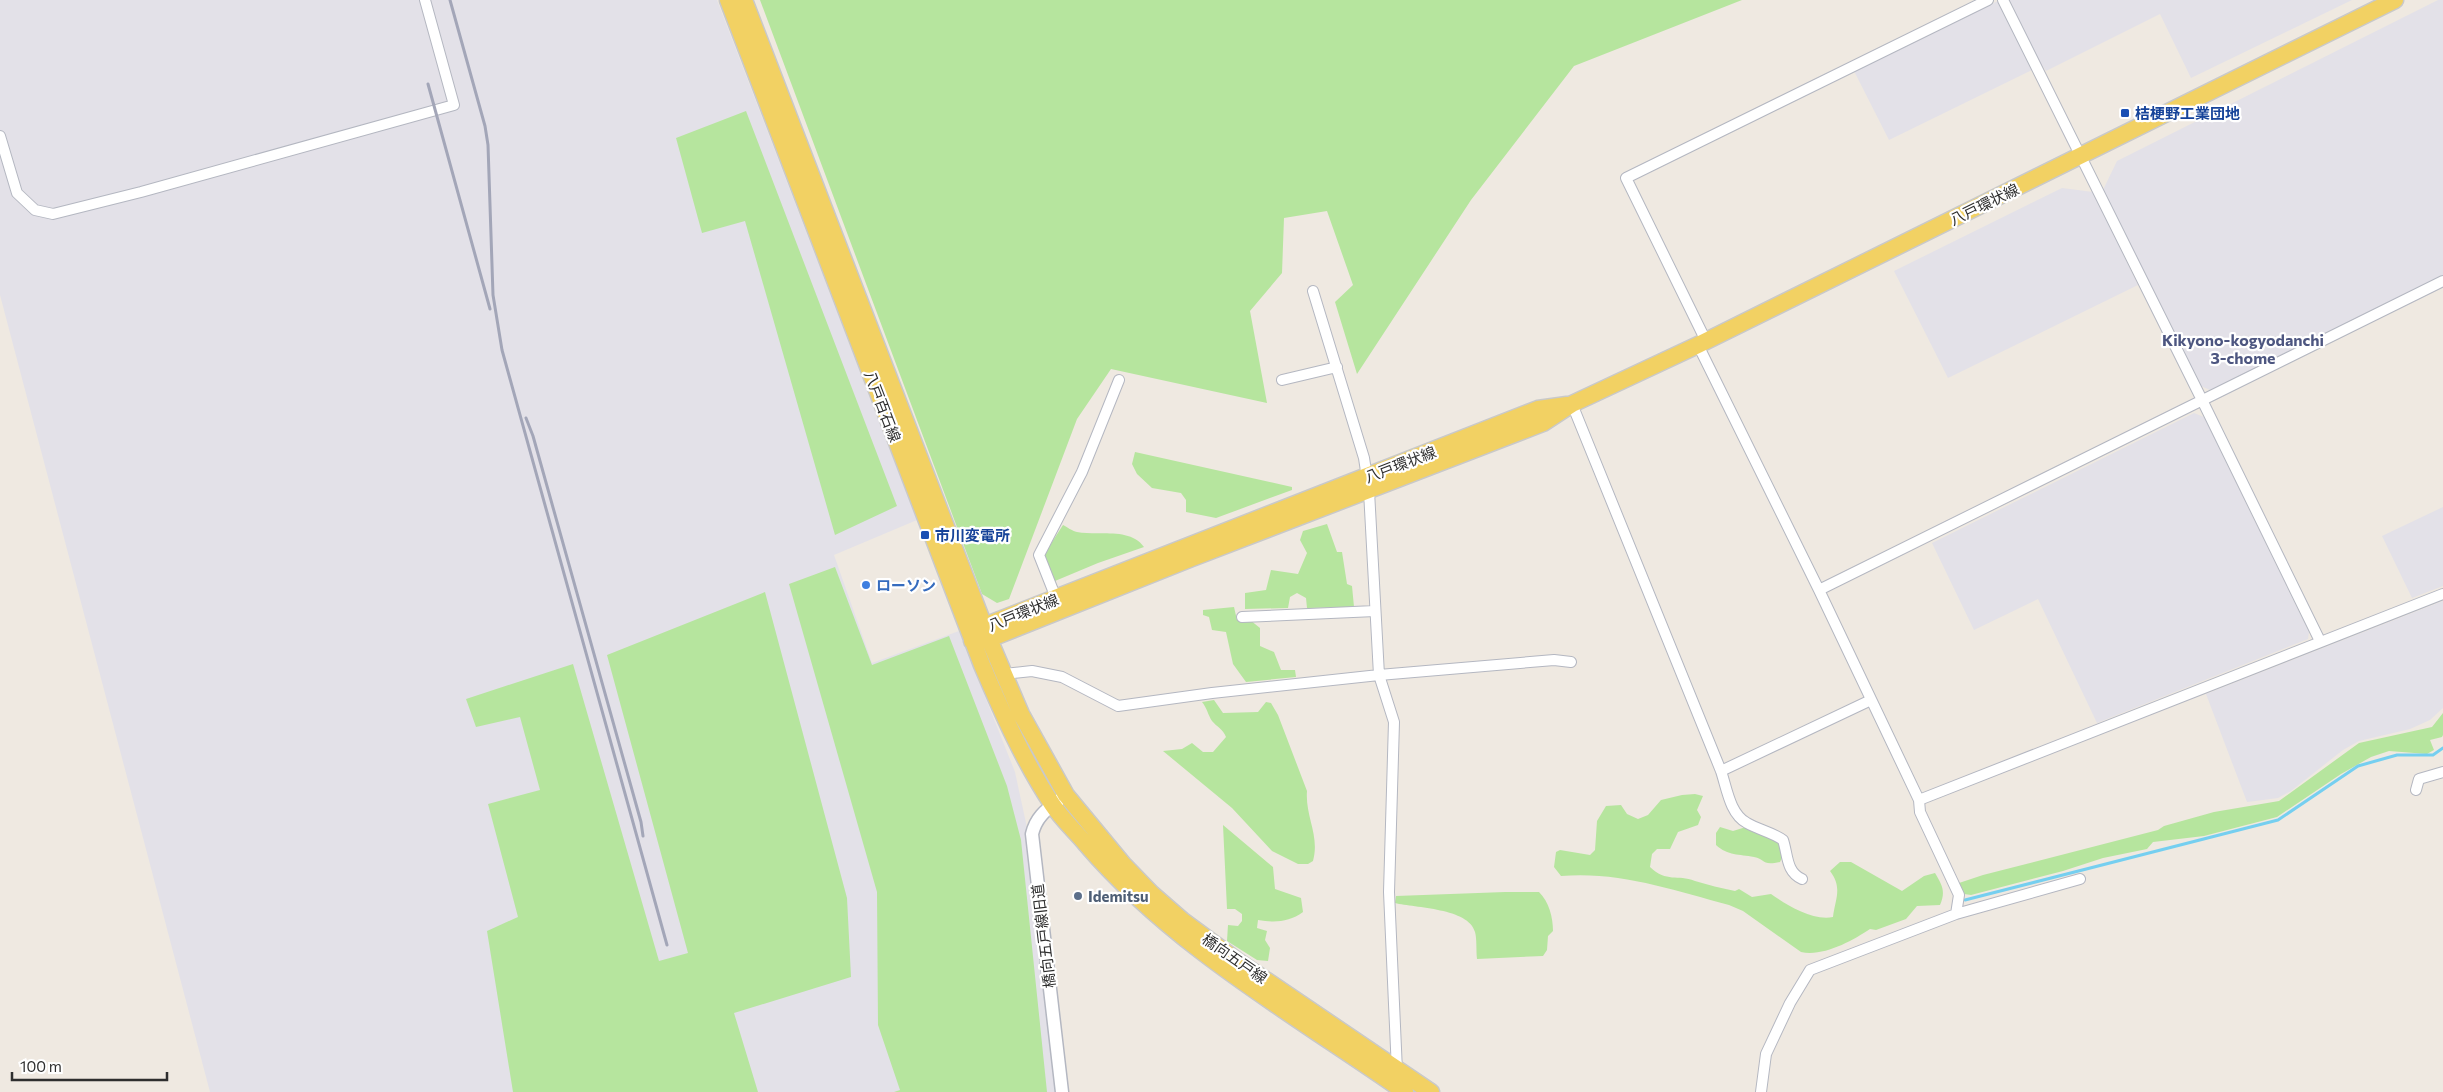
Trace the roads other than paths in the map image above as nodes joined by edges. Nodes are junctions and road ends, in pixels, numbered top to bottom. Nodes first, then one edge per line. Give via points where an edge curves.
1 (425, 0) edge
2 (728, 0) edge
3 (744, 0) edge
4 (1988, 0) edge
5 (2003, 0) edge
6 (2395, 0) edge
7 (0, 136) edge
8 (2081, 156) junction
9 (2443, 281) edge
10 (1313, 291) dead end
11 (1702, 343) junction
12 (1337, 367) junction
13 (1118, 380) dead end
14 (1282, 380) dead end
15 (2202, 400) junction
16 (1572, 404) junction
17 (1368, 484) junction
18 (1819, 590) junction
19 (2443, 594) edge
20 (1056, 598) junction
21 (1375, 612) junction
22 (1242, 617) dead end
23 (987, 633) junction
24 (972, 641) junction
25 (2320, 641) junction
26 (1571, 662) dead end
27 (1004, 674) junction
28 (1379, 675) junction
29 (1871, 700) junction
30 (1721, 771) junction
31 (2443, 772) edge
32 (2416, 790) dead end
33 (1066, 794) junction
34 (1919, 800) junction
35 (1052, 805) junction
36 (1802, 879) dead end
37 (2080, 879) dead end
38 (1956, 914) junction
39 (1397, 1069) junction
40 (1401, 1089) edge
41 (1062, 1092) edge
42 (1431, 1092) edge
43 (1761, 1092) edge

1 - 7 street via 454,105 53,214 35,210 17,193
2 - 24 main road, 八戸百石線
3 - 23 main road, 八戸百石線
4 - 11 street via 1626,178
5 - 8 street
6 - 8 main road, 八戸環状線
8 - 11 main road, 八戸環状線
8 - 15 street
9 - 15 street
10 - 12 street
11 - 16 main road, 八戸環状線
11 - 18 street
12 - 14 street
12 - 17 street via 1364,458
13 - 20 street via 1082,472 1039,555
15 - 18 street
15 - 25 street
16 - 17 main road, 八戸環状線 via 1538,409
16 - 30 street
17 - 20 main road, 八戸環状線 via 1185,546
17 - 21 street
17 - 23 main road, 八戸環状線 via 1192,558
18 - 29 street
19 - 25 street
20 - 23 main road, 八戸環状線
21 - 22 street
21 - 28 street
23 - 24 main road, 八戸環状線
23 - 27 main road, 八戸百石線
24 - 35 main road, 八戸百石線 via 1012,732
25 - 34 street
26 - 28 street via 1554,660
27 - 28 street via 1032,671 1062,677 1118,706
27 - 33 main road, 八戸百石線 via 1037,745
28 - 39 street via 1394,722 1389,892
29 - 30 street
29 - 34 street
30 - 36 street via 1735,812 1747,823 1773,832 1783,840 1790,870
31 - 32 street via 2419,779
33 - 35 street, 橋向五戸線旧道
33 - 39 main road, 橋向五戸線 via 1123,864 1184,921
34 - 38 street via 1920,812 1959,895
35 - 40 main road, 橋向五戸線 via 1114,878 1164,923
35 - 41 street, 橋向五戸線旧道 via 1034,823 1032,834
37 - 38 street
38 - 43 street via 1810,970 1766,1054
39 - 40 street
39 - 42 main road, 橋向五戸線

